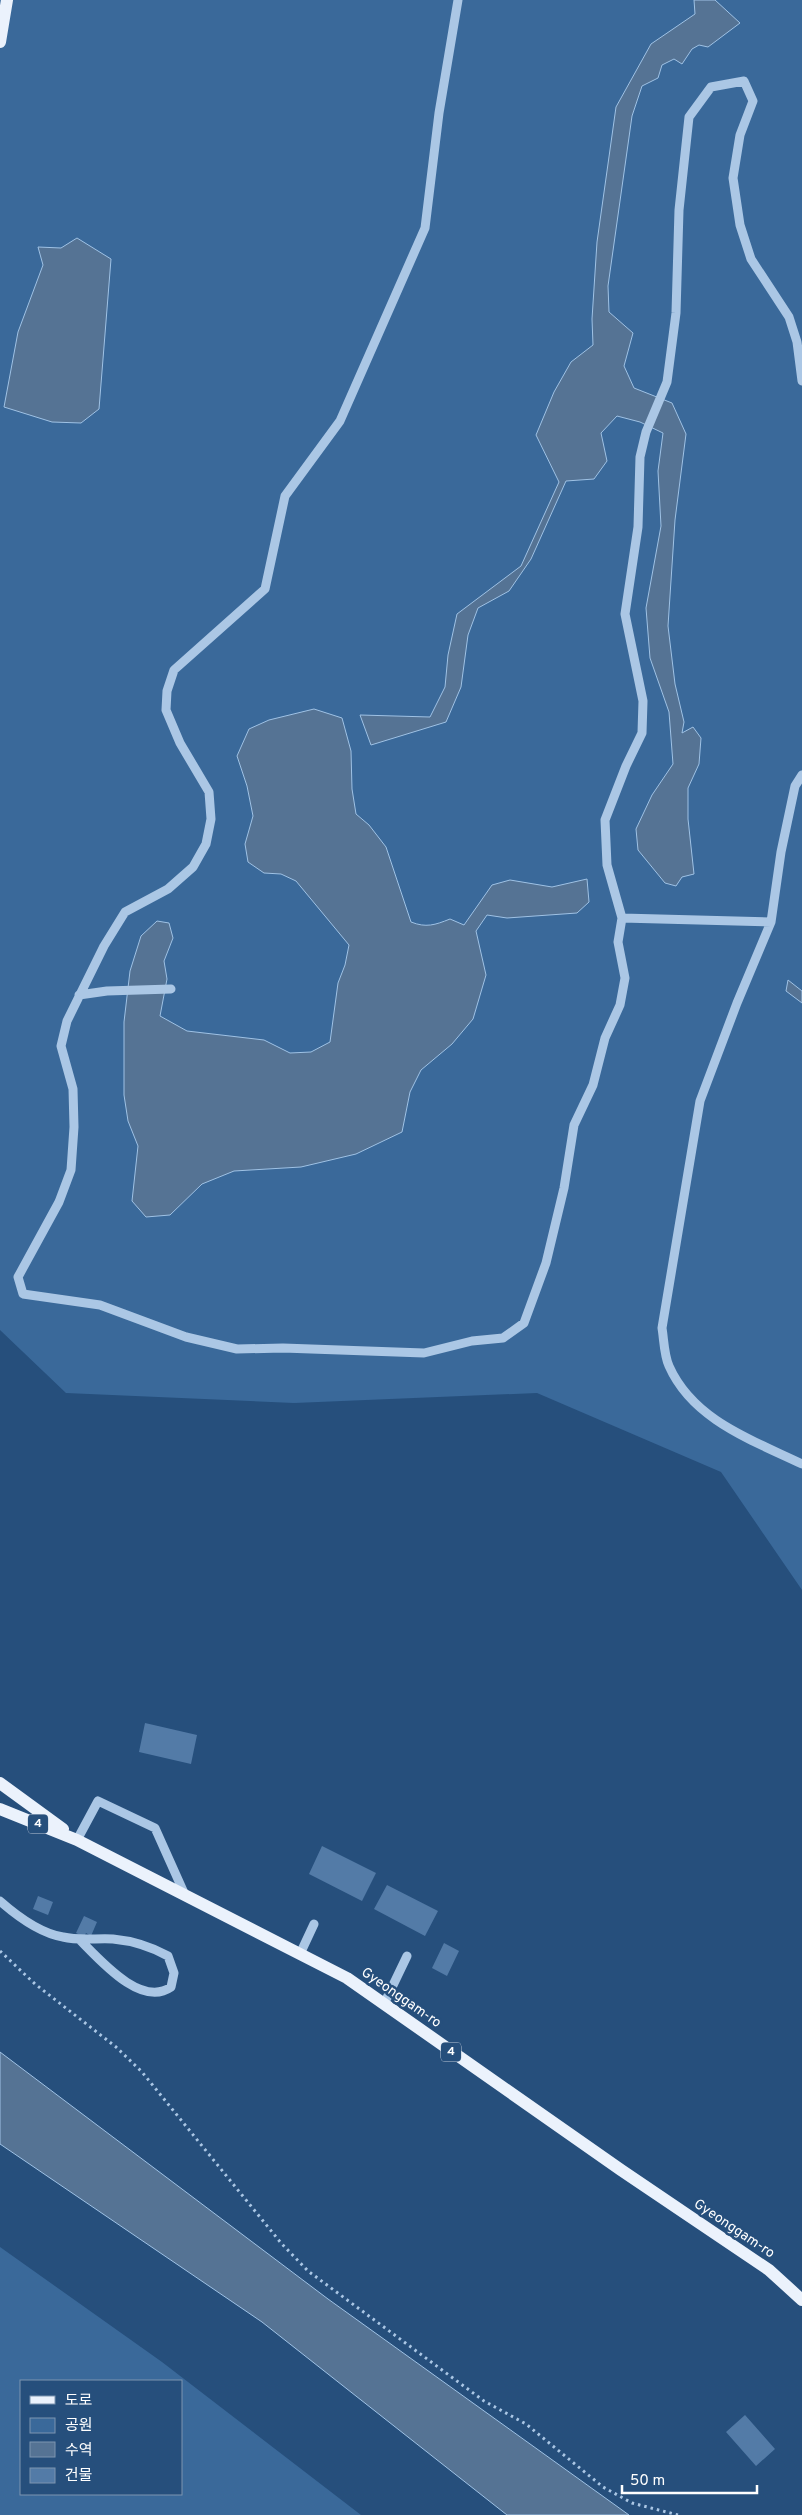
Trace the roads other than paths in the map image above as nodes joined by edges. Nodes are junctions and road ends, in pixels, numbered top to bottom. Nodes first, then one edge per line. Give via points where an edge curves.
1 (7, 0) edge
2 (458, 0) edge
3 (0, 42) edge
4 (802, 381) edge
5 (802, 775) edge
6 (622, 918) junction
7 (771, 922) junction
8 (171, 989) dead end
9 (79, 995) junction
10 (802, 1464) edge
11 (0, 1783) edge
12 (0, 1809) edge
13 (77, 1840) junction
14 (186, 1895) junction
15 (0, 1900) edge
16 (314, 1924) dead end
17 (79, 1940) junction
18 (300, 1954) junction
19 (407, 1956) dead end
20 (384, 2004) junction
21 (802, 2300) edge

1 - 3 main road
2 - 9 lane via 425,228 340,421 284,496 265,589 174,670 166,691 166,710 180,743 208,792 211,819 206,844 193,867 168,889 125,912
4 - 6 lane via 797,342 789,317 751,259 740,225 733,178 740,135 753,101 744,81 711,87 690,117 679,210 676,313 667,382 646,432 640,457 638,527 625,614 643,701 642,733 605,820 607,865
5 - 7 lane via 795,786 781,852
6 - 7 lane
6 - 9 lane via 618,942 625,978 620,1005 605,1038 593,1085 574,1125 564,1188 546,1263 524,1323 503,1338 472,1341 424,1353 237,1349 186,1337 100,1304 23,1294 18,1277 58,1202 70,1170 73,1089 61,1046 66,1021
7 - 10 lane via 700,1101 662,1328 668,1364 681,1389 698,1407 734,1432
8 - 9 lane
11 - 13 main road
12 - 13 main road, Gyeonggam-ro / 4
13 - 14 main road, Gyeonggam-ro / 4
13 - 14 lane via 98,1801 155,1828
14 - 18 main road, Gyeonggam-ro / 4
15 - 17 lane via 19,1917 61,1937
16 - 18 lane
17 - 17 lane via 126,1941 168,1956 174,1973 171,1987 164,1992 138,1990
18 - 20 main road, Gyeonggam-ro / 4 via 346,1978
19 - 20 lane
20 - 21 main road, Gyeonggam-ro / 4 via 768,2270

